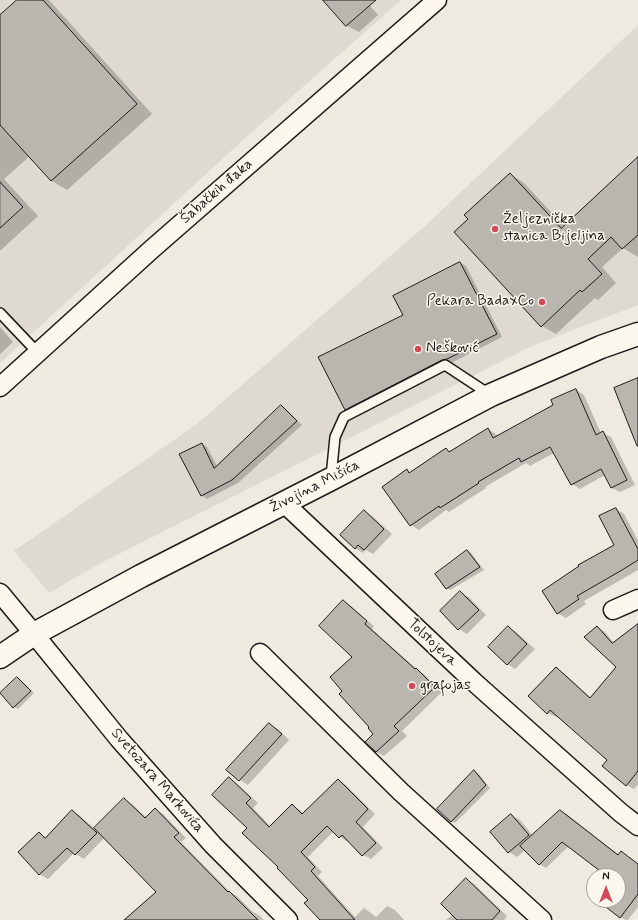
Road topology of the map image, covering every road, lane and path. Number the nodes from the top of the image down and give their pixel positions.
1 (437, 0) edge
2 (0, 313) edge
3 (638, 334) edge
4 (38, 353) junction
5 (0, 387) edge
6 (491, 395) junction
7 (331, 479) junction
8 (284, 503) junction
9 (0, 593) edge
10 (638, 599) edge
11 (613, 610) dead end
12 (34, 634) junction
13 (260, 653) dead end
14 (0, 657) edge
15 (638, 826) edge
16 (288, 920) edge
17 (542, 920) edge

1 - 4 street, Šabačkih đaka
2 - 4 lane
3 - 6 main road, Živojina Mišića
4 - 5 street, Šabačkih đaka
6 - 7 main road, Živojina Mišića
6 - 7 lane
7 - 8 main road, Živojina Mišića
8 - 12 main road, Živojina Mišića
8 - 15 street, Tolstojeva
9 - 12 street, Svetozara Markovića
10 - 11 street
12 - 14 main road, Živojina Mišića
12 - 16 street, Svetozara Markovića
13 - 17 street

